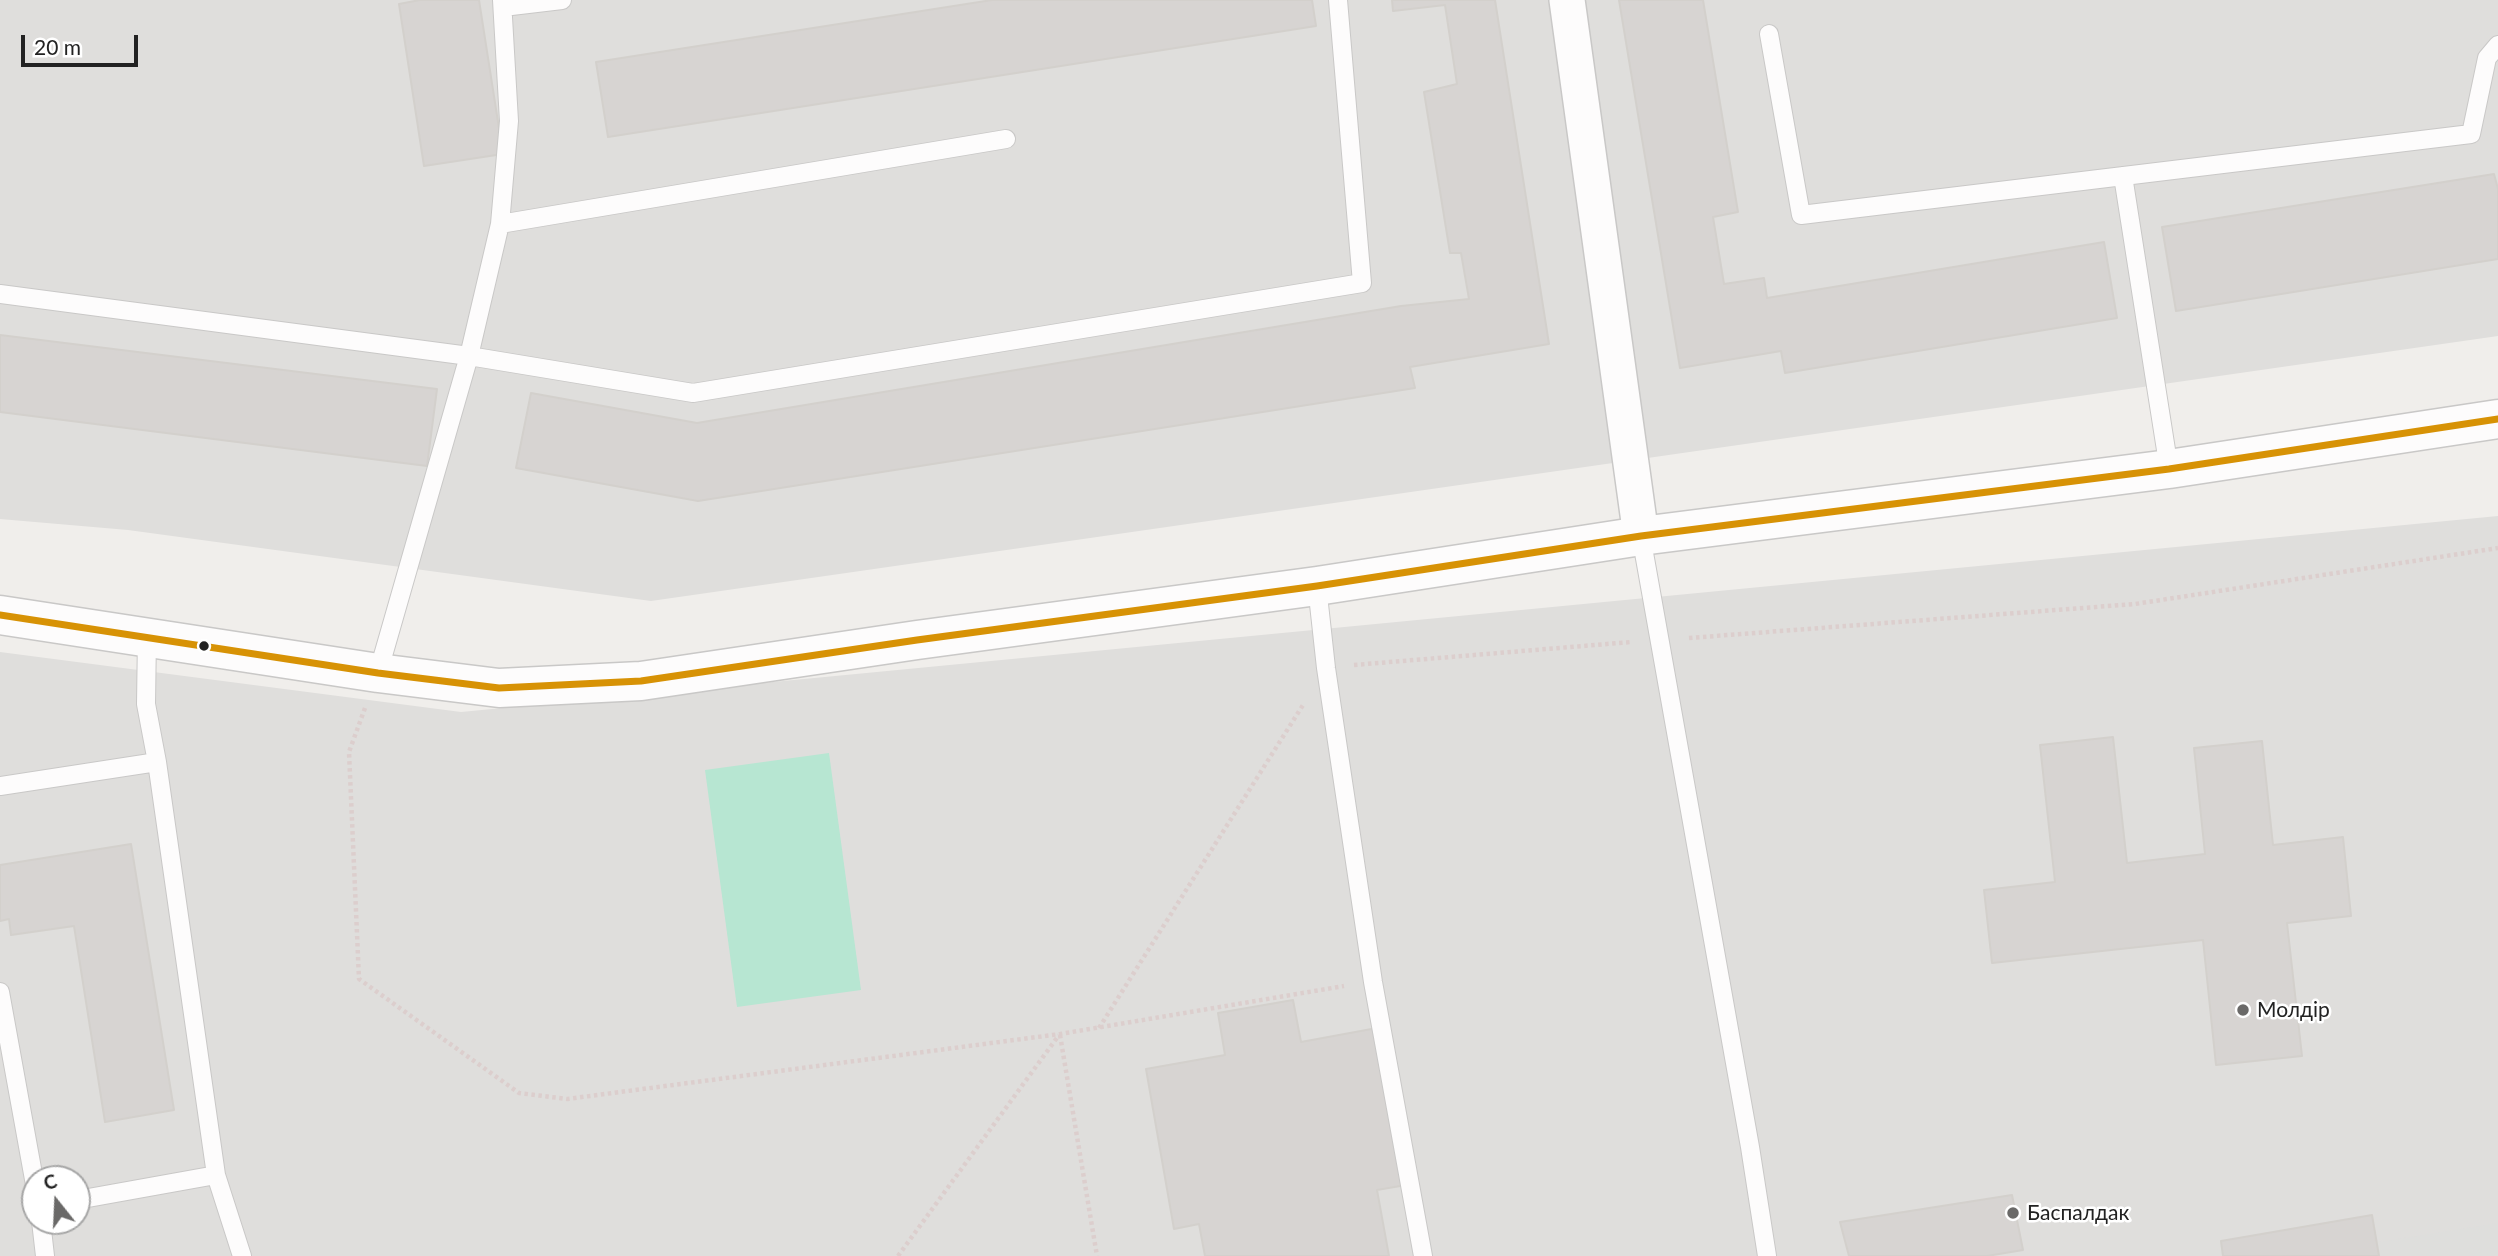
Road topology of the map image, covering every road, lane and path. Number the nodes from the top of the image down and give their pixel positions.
1 (562, 0) edge
2 (1338, 0) edge
3 (1567, 0) edge
4 (503, 4) edge
5 (1769, 34) dead end
6 (2498, 44) edge
7 (1006, 139) dead end
8 (2123, 176) junction
9 (500, 224) junction
10 (0, 294) edge
11 (469, 356) junction
12 (2498, 419) edge
13 (2169, 469) junction
14 (1641, 536) junction
15 (2498, 548) edge
16 (1317, 586) junction
17 (0, 615) edge
18 (147, 636) junction
19 (1660, 640) junction
20 (378, 673) junction
21 (158, 762) junction
22 (0, 786) edge
23 (1373, 982) junction
24 (0, 992) edge
25 (1060, 1034) junction
26 (31, 1165) edge
27 (216, 1175) junction
28 (91, 1197) edge
29 (43, 1235) edge
30 (45, 1256) edge
31 (242, 1256) edge
32 (898, 1256) edge
33 (1097, 1256) edge
34 (1423, 1256) edge
35 (1767, 1256) edge

1 - 4 lane
2 - 11 lane
3 - 14 street
4 - 9 lane
5 - 8 lane
6 - 8 lane
7 - 9 lane
8 - 13 lane
9 - 11 lane
10 - 11 lane
11 - 20 lane
12 - 13 street
13 - 14 street
14 - 16 street
14 - 19 lane
15 - 19 path
16 - 20 street
16 - 23 lane
17 - 18 street
18 - 20 street
18 - 21 lane
19 - 35 lane
20 - 25 path
21 - 22 lane
21 - 27 lane
23 - 25 path
23 - 34 lane
24 - 26 lane
25 - 32 path
25 - 33 path
27 - 28 lane
27 - 31 lane
29 - 30 lane

